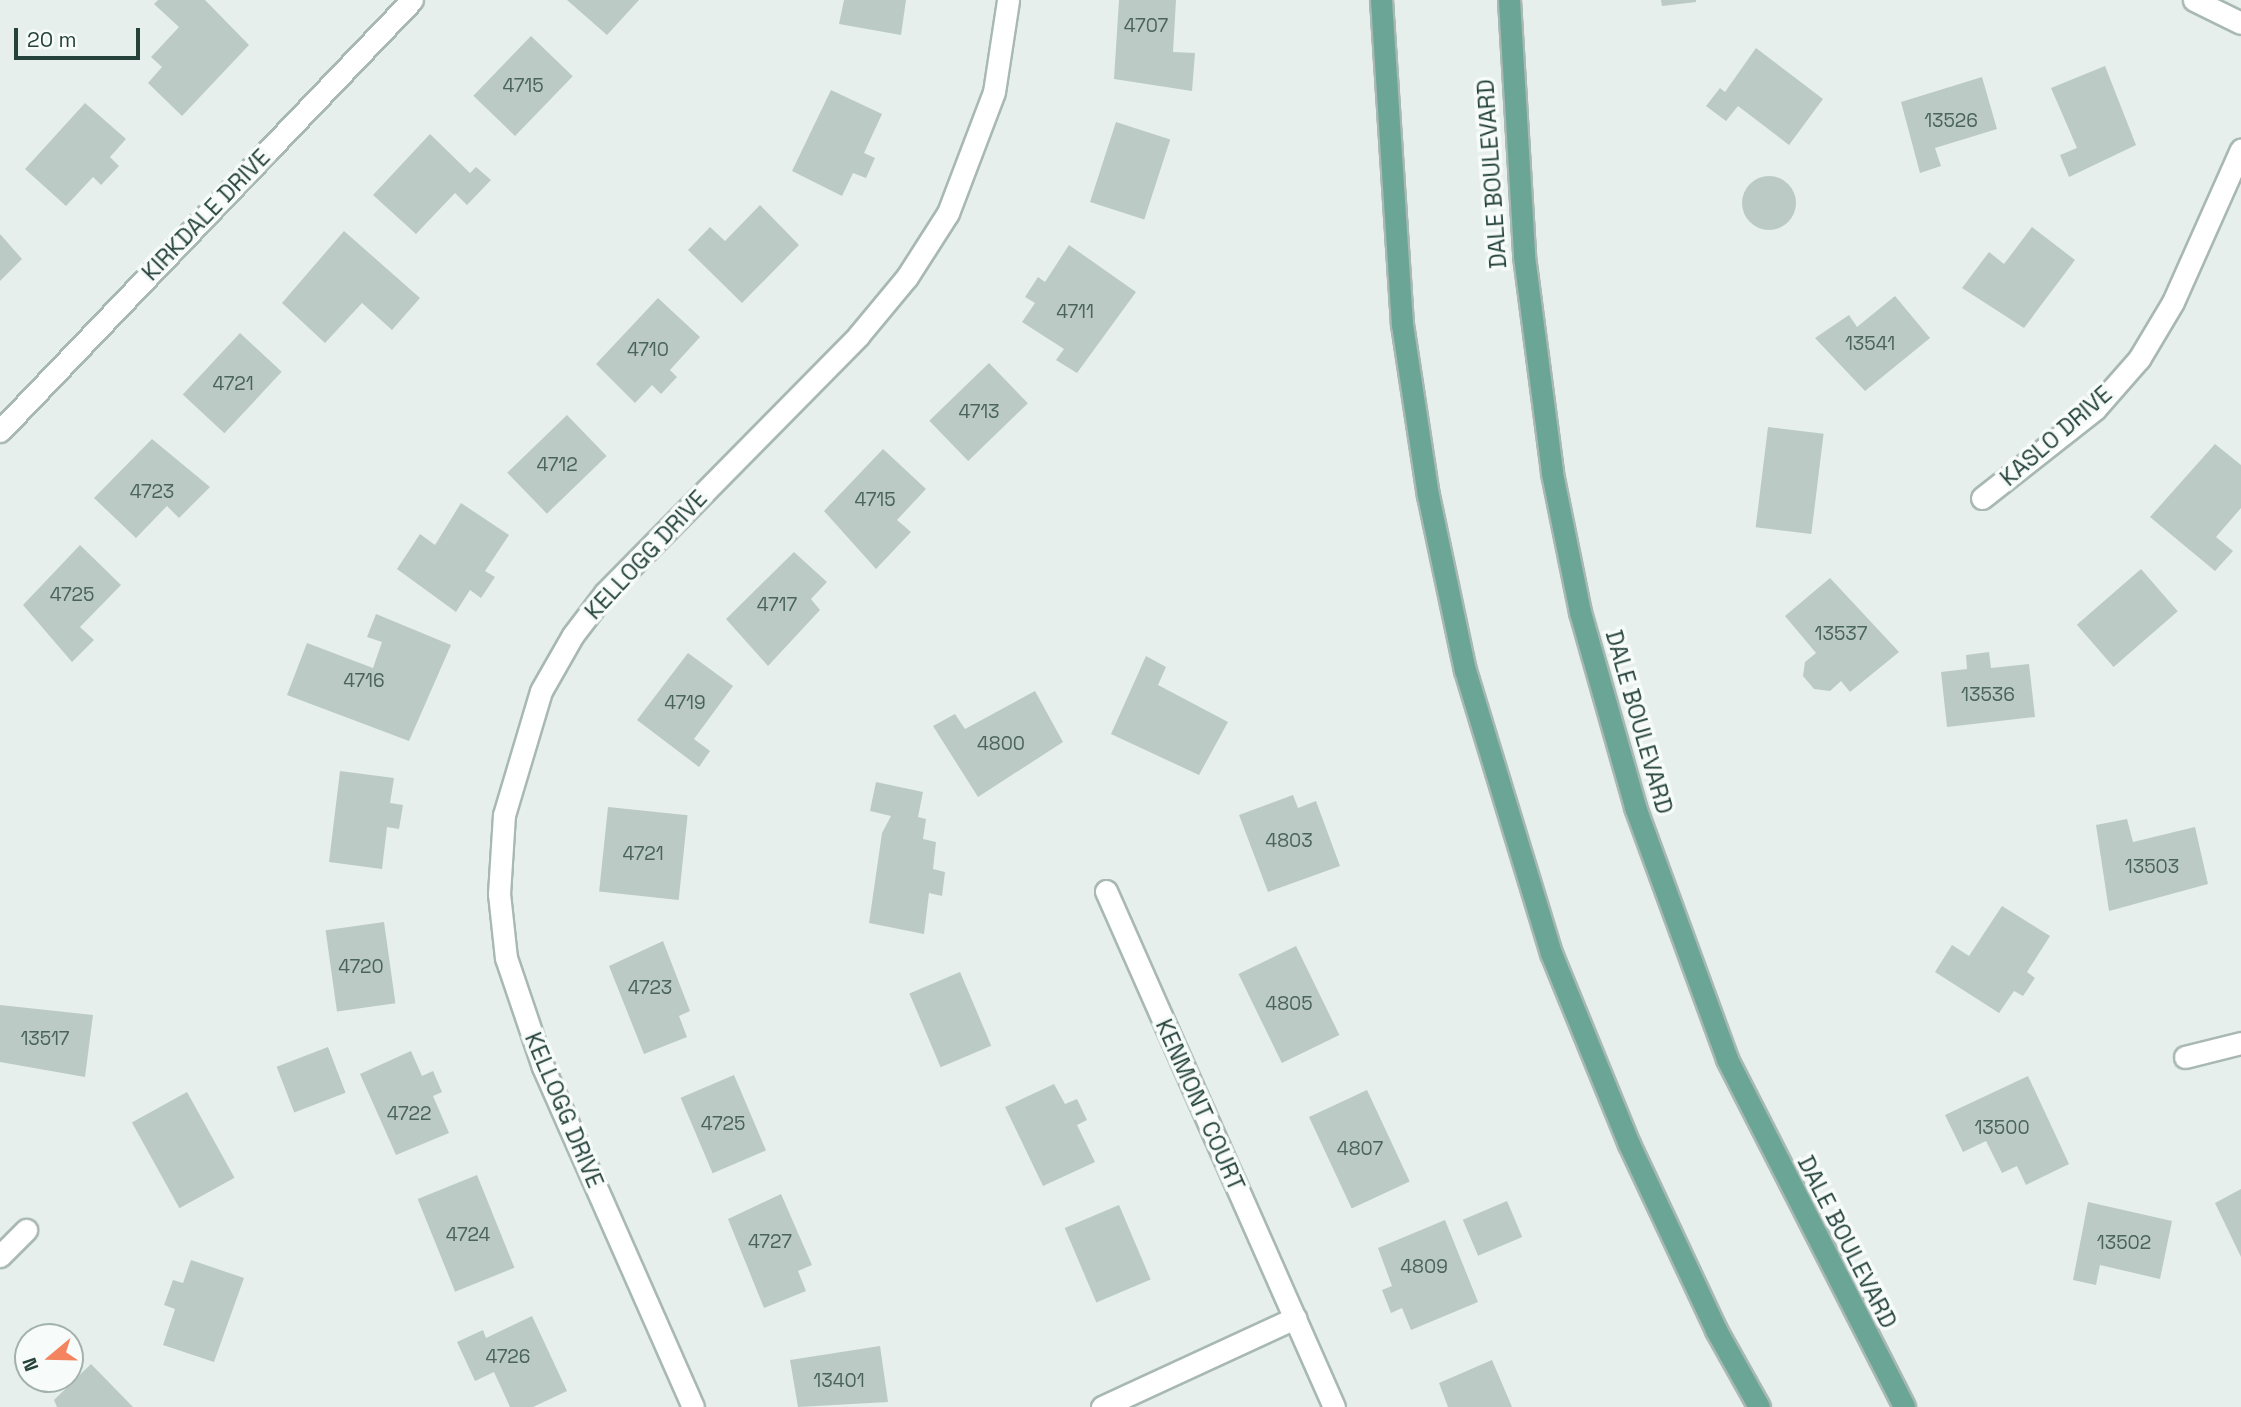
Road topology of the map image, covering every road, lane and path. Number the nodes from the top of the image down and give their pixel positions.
1 (412, 0) edge
2 (1008, 0) edge
3 (1381, 0) edge
4 (1509, 0) edge
5 (2194, 0) edge
6 (2241, 23) edge
7 (2241, 149) edge
8 (0, 431) edge
9 (1982, 498) dead end
10 (1106, 891) dead end
11 (2241, 1043) edge
12 (2185, 1057) dead end
13 (26, 1230) dead end
14 (0, 1256) edge
15 (1294, 1318) junction
16 (693, 1407) edge
17 (1102, 1407) edge
18 (1334, 1407) edge
19 (1759, 1407) edge
20 (1904, 1407) edge

1 - 8 street, KIRKDALE DRIVE
2 - 16 street, KELLOGG DRIVE
3 - 19 main road
4 - 20 main road, DALE BOULEVARD
5 - 6 street
7 - 9 street, KASLO DRIVE
10 - 15 street, KENMONT COURT
11 - 12 street
13 - 14 street
15 - 17 street
15 - 18 street, KENMONT COURT

